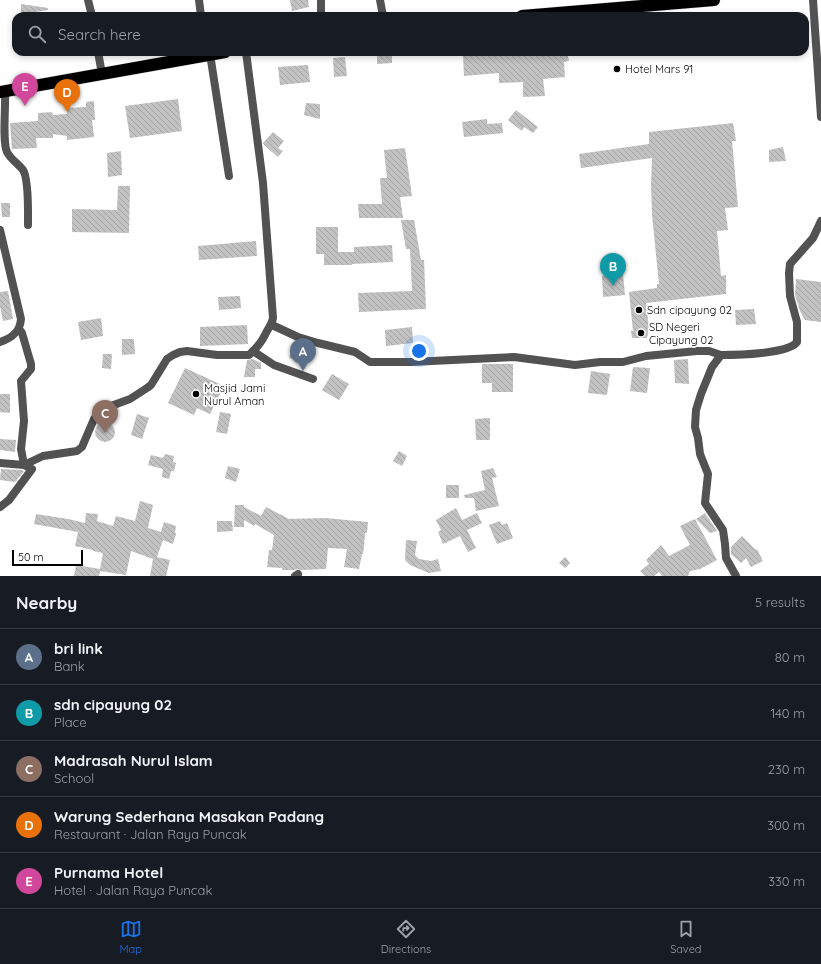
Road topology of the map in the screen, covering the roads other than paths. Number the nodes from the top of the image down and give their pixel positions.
1 (88, 0) edge
2 (198, 0) edge
3 (321, 0) edge
4 (380, 0) edge
5 (714, 0) edge
6 (813, 0) edge
7 (91, 12) edge
8 (200, 12) edge
9 (321, 12) edge
10 (382, 12) edge
11 (570, 12) edge
12 (99, 56) edge
13 (197, 56) edge
14 (208, 56) edge
15 (247, 56) edge
16 (102, 74) junction
17 (3, 92) edge
18 (821, 117) edge
19 (229, 176) dead end
20 (821, 221) edge
21 (28, 225) dead end
22 (0, 230) edge
23 (272, 325) junction
24 (19, 329) junction
25 (0, 342) edge
26 (253, 351) junction
27 (721, 355) junction
28 (313, 379) dead end
29 (0, 463) edge
30 (24, 465) junction
31 (0, 507) edge
32 (736, 576) edge

1 - 7 street
2 - 8 street
3 - 9 street
4 - 10 street
5 - 11 highway
6 - 18 street
12 - 16 street
13 - 16 highway
14 - 19 street
15 - 23 street
16 - 17 highway
17 - 21 street
20 - 27 street
22 - 24 street
23 - 26 street
23 - 27 street
24 - 25 street
24 - 30 street
26 - 28 street
26 - 30 street
27 - 32 street
29 - 30 street
30 - 31 street

